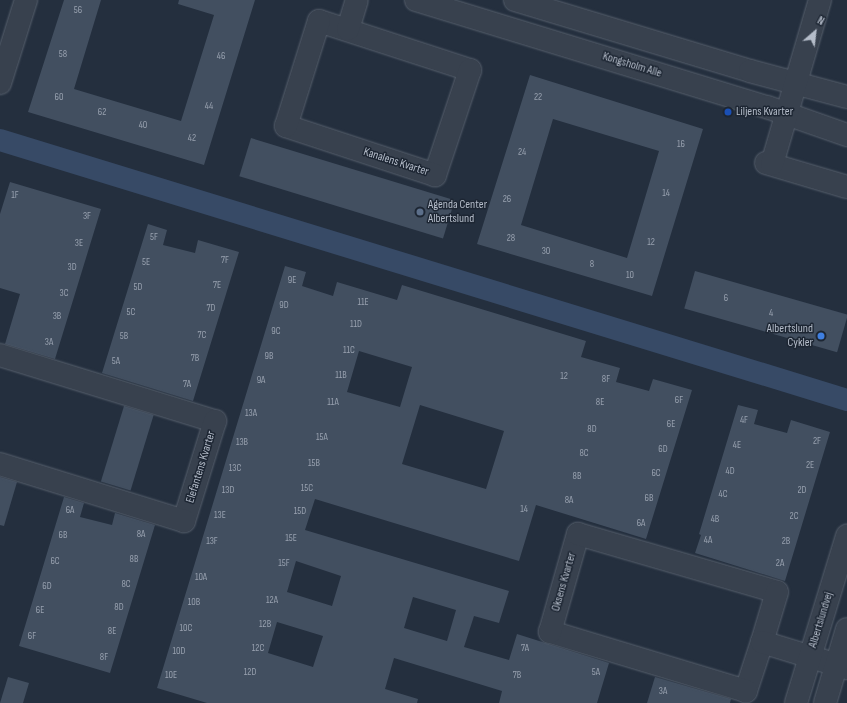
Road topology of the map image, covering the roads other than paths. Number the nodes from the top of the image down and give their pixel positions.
1 (26, 0) edge
2 (357, 0) edge
3 (416, 0) edge
4 (515, 0) edge
5 (820, 0) edge
6 (348, 29) junction
7 (1, 80) edge
8 (796, 83) junction
9 (847, 96) edge
10 (787, 114) junction
11 (847, 135) edge
12 (847, 187) edge
13 (0, 355) edge
14 (0, 464) edge
15 (847, 536) edge
16 (847, 629) edge
17 (762, 642) junction
18 (810, 657) junction
19 (842, 666) edge
20 (796, 703) edge
21 (825, 703) edge

1 - 7 street
2 - 6 street
3 - 10 street, Kongsholm Alle
4 - 8 street
5 - 8 street
6 - 6 street, Kanalens Kvarter
8 - 9 street
8 - 10 street
10 - 11 street, Kongsholm Alle
10 - 12 street
13 - 14 street, Elefantens Kvarter
15 - 18 street, Albertslundvej
16 - 19 street
17 - 17 street, Oksens Kvarter
17 - 18 street
18 - 19 street
18 - 20 street, Albertslundvej
19 - 21 street

